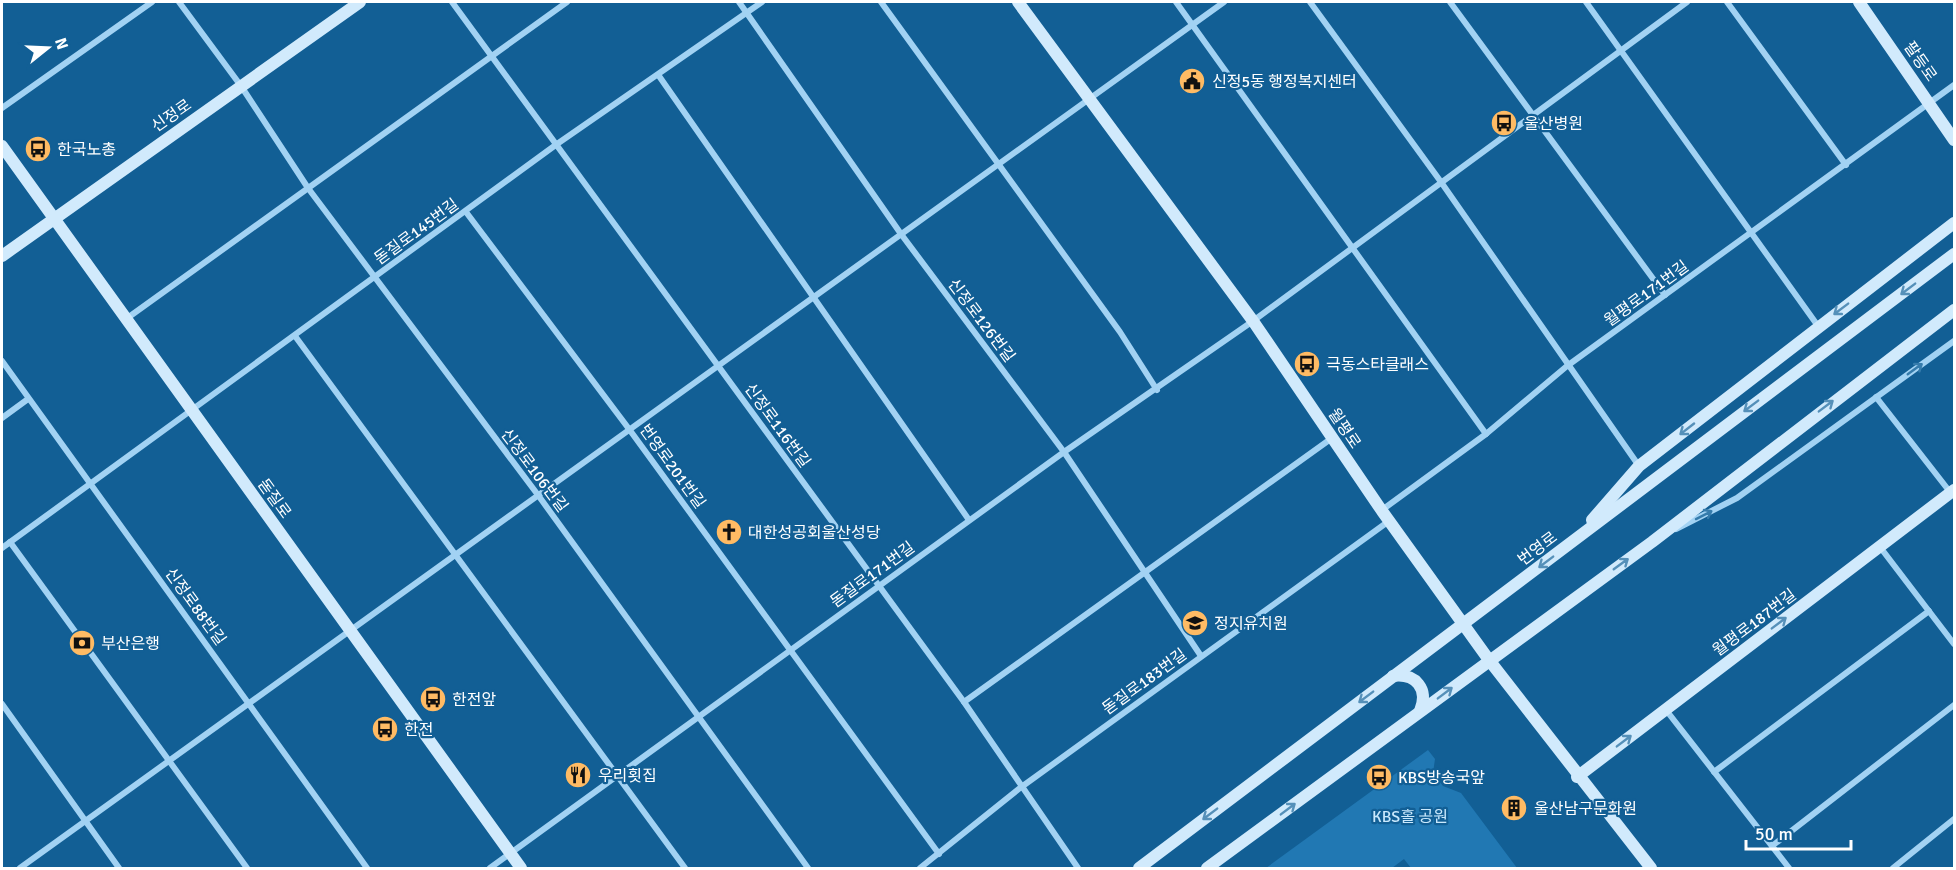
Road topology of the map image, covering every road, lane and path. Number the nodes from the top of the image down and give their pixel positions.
1 (152, 2) edge
2 (179, 2) edge
3 (360, 2) edge
4 (452, 2) edge
5 (567, 2) edge
6 (739, 2) edge
7 (762, 2) edge
8 (881, 2) edge
9 (1018, 2) edge
10 (1176, 2) edge
11 (1224, 2) edge
12 (1310, 2) edge
13 (1450, 2) edge
14 (1586, 2) edge
15 (1687, 2) edge
16 (1727, 2) edge
17 (1859, 2) edge
18 (748, 12) junction
19 (1192, 24) junction
20 (1621, 50) junction
21 (492, 55) junction
22 (659, 76) junction
23 (1954, 85) edge
24 (241, 86) junction
25 (1090, 99) junction
26 (1930, 103) junction
27 (2, 108) edge
28 (1533, 115) junction
29 (1954, 140) edge
30 (557, 144) junction
31 (2, 146) edge
32 (998, 164) junction
33 (1846, 165) junction
34 (1441, 183) junction
35 (308, 188) junction
36 (466, 212) junction
37 (54, 219) junction
38 (1954, 223) edge
39 (901, 234) junction
40 (1752, 234) junction
41 (1354, 247) junction
42 (1954, 254) edge
43 (2, 256) edge
44 (375, 278) junction
45 (1665, 295) junction
46 (813, 297) junction
47 (1954, 309) edge
48 (126, 319) junction
49 (1253, 321) junction
50 (1818, 326) junction
51 (295, 336) junction
52 (1954, 341) edge
53 (2, 361) edge
54 (718, 366) junction
55 (1567, 366) junction
56 (1157, 390) junction
57 (1876, 397) junction
58 (28, 399) junction
59 (192, 411) junction
60 (2, 418) edge
61 (629, 429) junction
62 (1486, 434) junction
63 (1332, 438) junction
64 (1064, 452) junction
65 (1639, 466) junction
66 (91, 484) junction
67 (1953, 494) edge
68 (538, 495) junction
69 (1385, 516) junction
70 (969, 520) junction
71 (1574, 540) junction
72 (10, 542) junction
73 (1652, 542) junction
74 (1880, 547) junction
75 (2, 548) edge
76 (456, 554) junction
77 (1142, 573) junction
78 (879, 586) junction
79 (1929, 611) junction
80 (1463, 624) junction
81 (349, 630) junction
82 (1954, 644) edge
83 (790, 651) junction
84 (1201, 656) junction
85 (1489, 660) junction
86 (1393, 676) junction
87 (964, 702) junction
88 (249, 703) junction
89 (2, 705) edge
90 (1954, 705) edge
91 (1666, 710) junction
92 (1420, 711) junction
93 (698, 717) junction
94 (169, 761) junction
95 (1714, 772) junction
96 (616, 777) junction
97 (1577, 777) junction
98 (1020, 788) junction
99 (1954, 819) edge
100 (85, 821) junction
101 (1772, 846) junction
102 (510, 854) junction
103 (939, 854) junction
104 (20, 868) edge
105 (119, 868) edge
106 (248, 868) edge
107 (367, 868) edge
108 (490, 868) edge
109 (521, 868) edge
110 (685, 868) edge
111 (808, 868) edge
112 (920, 868) edge
113 (1078, 868) edge
114 (1139, 868) edge
115 (1207, 868) edge
116 (1651, 868) edge
117 (1789, 868) edge
118 (1893, 868) edge

1 - 27 street
2 - 24 street, 신정로106번길
3 - 24 main road, 신정로
4 - 21 street, 신정로116번길
5 - 21 street
6 - 18 street, 신정로126번길
7 - 18 street, 돋질로145번길
8 - 32 street
9 - 25 main road, 월평로
10 - 19 street
11 - 19 street
12 - 34 street
13 - 28 street
14 - 20 street
15 - 20 street, 돋질로171번길
16 - 33 street
17 - 26 main road, 팔등로
18 - 22 street, 돋질로145번길
18 - 39 street, 신정로126번길
19 - 25 street
19 - 41 street
20 - 28 street, 돋질로171번길
20 - 40 street
21 - 30 street, 신정로116번길
21 - 35 street
22 - 30 street, 돋질로145번길
22 - 46 street
23 - 26 street, 월평로171번길
24 - 35 street, 신정로106번길
24 - 37 main road, 신정로
25 - 32 street
25 - 49 main road, 월평로
26 - 29 main road, 팔등로
26 - 33 street, 월평로171번길
28 - 34 street, 돋질로171번길
28 - 45 street
30 - 36 street, 돋질로145번길
30 - 54 street, 신정로116번길
31 - 37 main road, 돋질로
32 - 39 street
32 - 56 street
33 - 40 street, 월평로171번길
34 - 41 street, 돋질로171번길
34 - 55 street
35 - 44 street, 신정로106번길
35 - 48 street
36 - 44 street, 돋질로145번길
36 - 61 street, 번영로201번길
37 - 43 main road, 신정로
37 - 48 main road, 돋질로
38 -> 50 main road
39 - 46 street
39 - 64 street, 신정로126번길
40 - 45 street, 월평로171번길
40 - 50 street
41 - 49 street, 돋질로171번길
41 - 62 street
42 -> 71 main road, 번영로
44 - 51 street, 돋질로145번길
44 - 68 street, 신정로106번길
45 - 55 street, 월평로171번길
46 - 54 street
46 - 70 street
73 -> 47 main road
48 - 59 main road, 돋질로
49 - 56 street, 돋질로171번길
49 - 63 main road, 월평로
50 -> 65 main road
51 - 59 street, 돋질로145번길
51 - 76 street
57 -> 52 street
53 - 58 street, 신정로88번길
54 - 61 street
54 - 78 street, 신정로116번길
55 - 62 street, 월평로171번길
55 - 65 street
56 - 64 street, 돋질로171번길
57 - 67 street
73 -> 57 street
58 - 60 street
58 - 66 street, 신정로88번길
59 - 66 street, 돋질로145번길
59 - 81 main road, 돋질로
61 - 68 street
61 - 83 street, 번영로201번길
62 - 69 street, 월평로171번길
63 - 69 main road, 월평로
63 - 77 street
64 - 70 street, 돋질로171번길
64 - 77 street, 신정로126번길
65 - 71 main road
66 - 72 street, 돋질로145번길
66 - 88 street, 신정로88번길
67 - 74 main road, 월평로187번길
68 - 76 street
68 - 93 street, 신정로106번길
69 - 80 main road, 월평로
69 - 84 street, 돋질로183번길
70 - 78 street, 돋질로171번길
71 -> 80 main road, 번영로
72 - 75 street, 돋질로145번길
72 - 94 street
85 -> 73 main road
74 - 79 street
91 -> 74 main road, 월평로187번길
76 - 81 street
76 - 96 street
77 - 84 street, 신정로126번길
77 - 87 street
78 - 83 street, 돋질로171번길
78 - 87 street, 신정로116번길
79 - 82 street
79 - 95 street
80 - 85 main road, 월평로
80 - 86 main road, 번영로
81 - 88 street
81 - 102 main road, 돋질로
83 - 93 street, 돋질로171번길
83 - 103 street, 번영로201번길
84 - 98 street, 돋질로183번길
92 -> 85 main road
85 - 97 main road, 월평로
86 - 92 main road
86 -> 114 main road, 번영로
87 - 98 street, 신정로116번길
88 - 94 street
88 - 107 street, 신정로88번길
89 - 100 street
90 - 101 street
91 - 95 street
97 -> 91 main road, 월평로187번길
115 -> 92 main road
93 - 96 street, 돋질로171번길
93 - 111 street, 신정로106번길
94 - 100 street
94 - 106 street
95 - 101 street
96 - 102 street, 돋질로171번길
96 - 110 street
97 - 116 main road, 월평로
98 - 103 street, 돋질로183번길
98 - 113 street, 신정로116번길
99 - 118 street
100 - 104 street
100 - 105 street
101 - 117 street
102 - 108 street, 돋질로171번길
102 - 109 main road, 돋질로
103 - 112 street, 돋질로183번길

